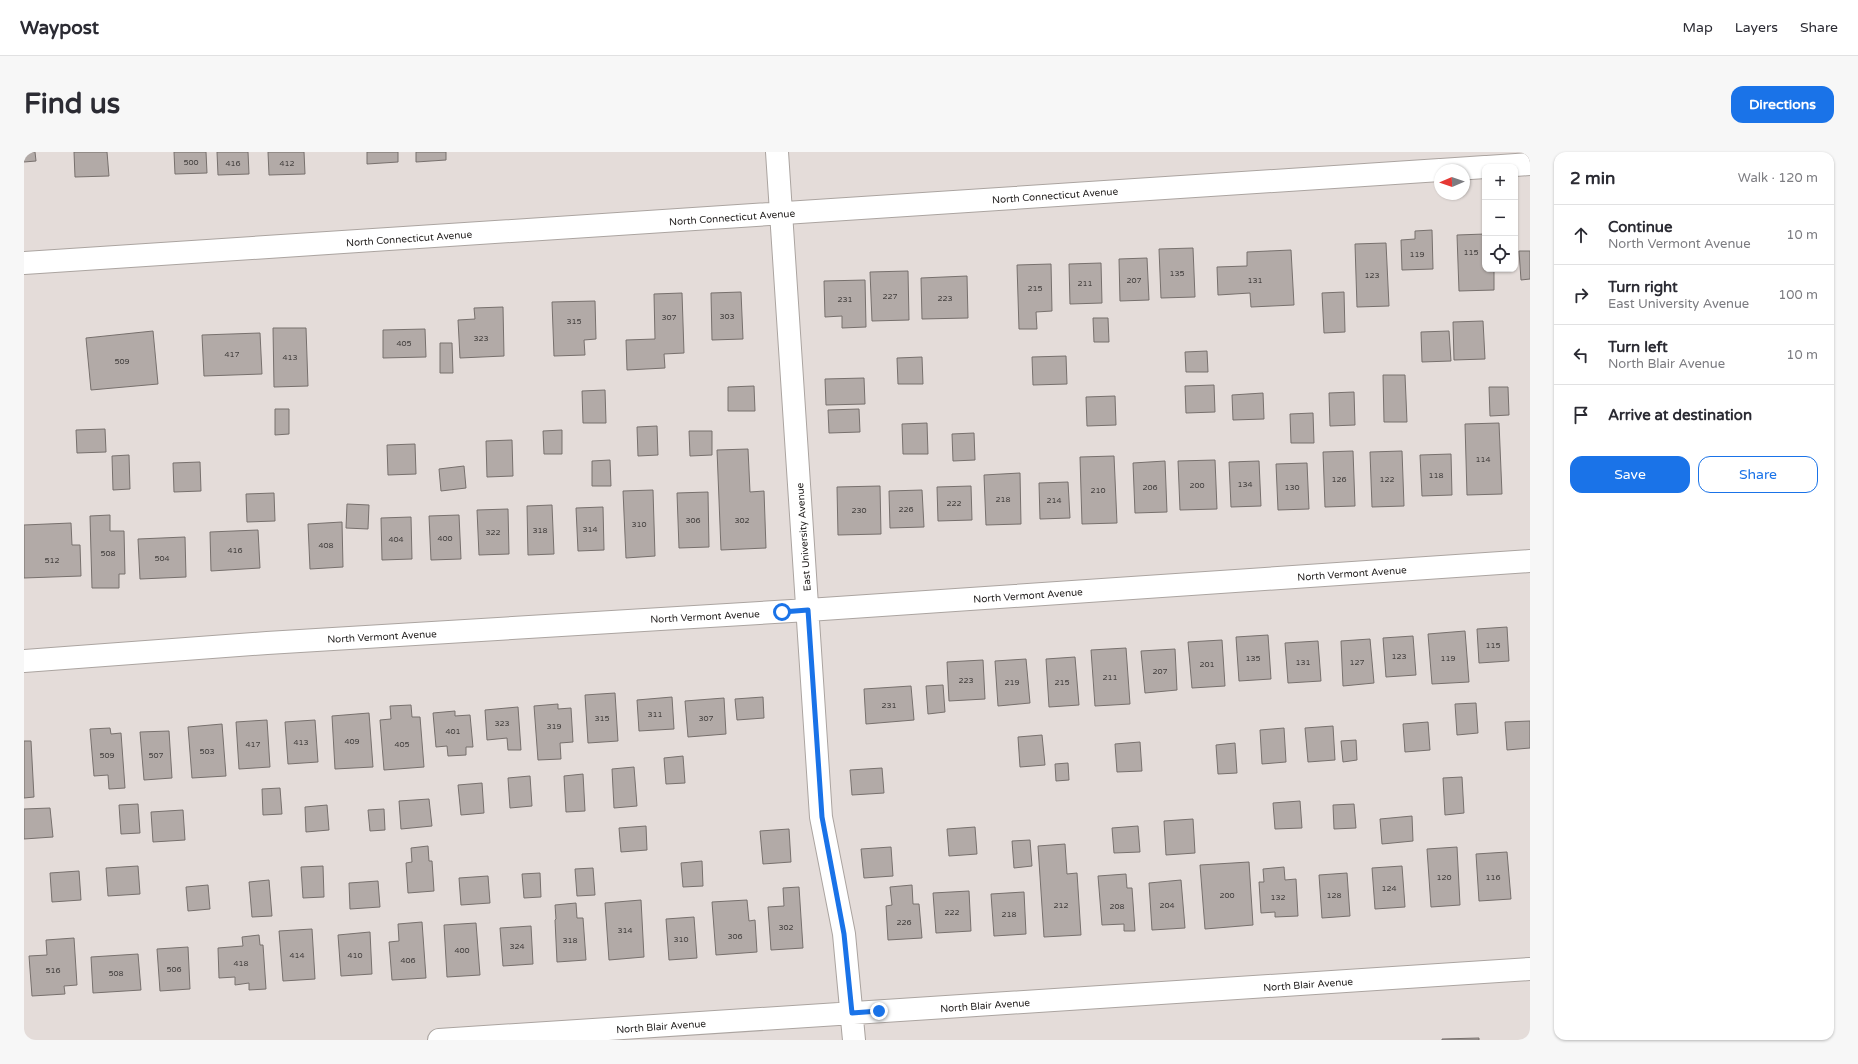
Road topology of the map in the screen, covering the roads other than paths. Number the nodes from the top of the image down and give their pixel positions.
1 (776, 152) edge
2 (1530, 164) edge
3 (1518, 165) edge
4 (1482, 167) edge
5 (1470, 168) edge
6 (1434, 170) edge
7 (781, 213) junction
8 (24, 263) edge
9 (1530, 561) edge
10 (808, 610) junction
11 (24, 661) edge
12 (1530, 969) edge
13 (852, 1013) junction
14 (439, 1040) edge
15 (854, 1040) edge

1 - 7 street, East University Avenue
2 - 3 street, North Connecticut Avenue
4 - 5 street, North Connecticut Avenue
6 - 7 street, North Connecticut Avenue
7 - 8 street, North Connecticut Avenue
7 - 10 street, East University Avenue
9 - 10 street, North Vermont Avenue
10 - 11 street, North Vermont Avenue
10 - 13 street, East University Avenue
12 - 13 street, North Blair Avenue
13 - 14 street, North Blair Avenue
13 - 15 street, East University Avenue

